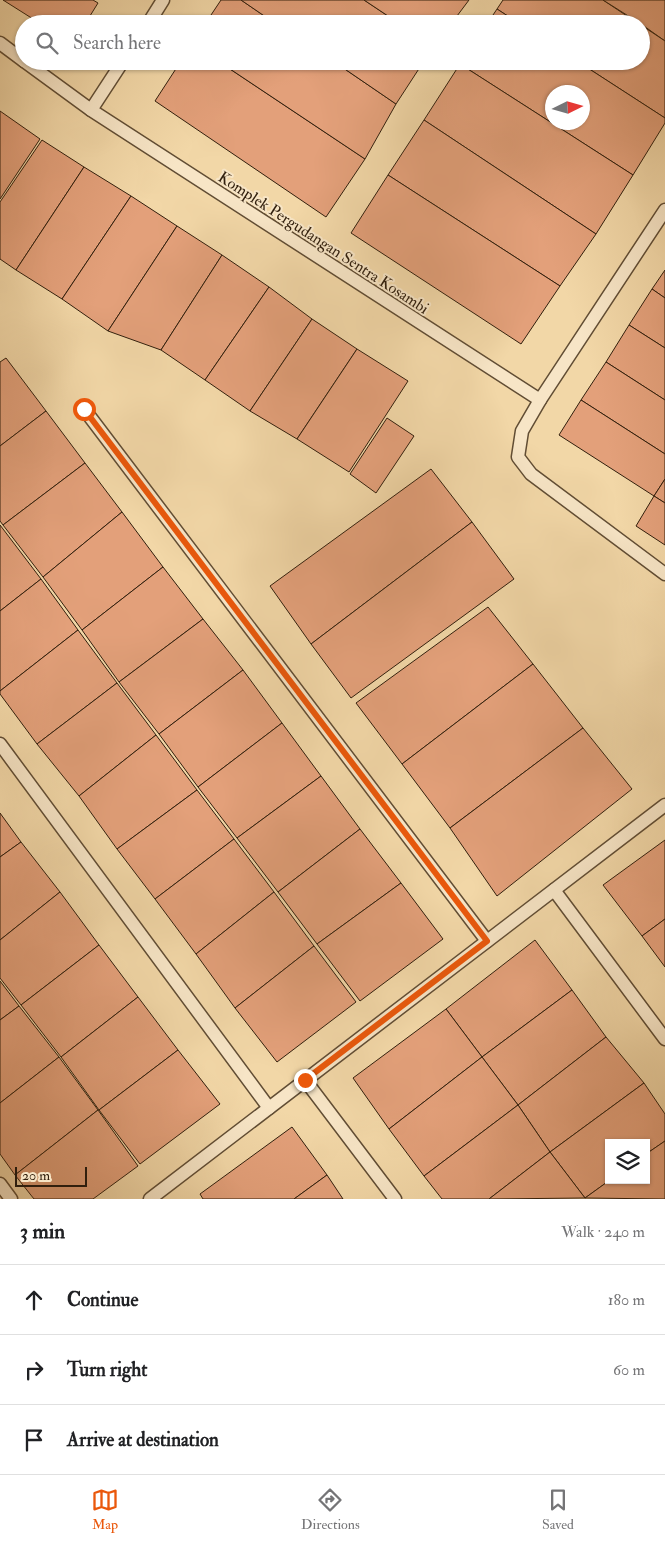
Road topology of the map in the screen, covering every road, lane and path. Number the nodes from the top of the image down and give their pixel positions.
1 (164, 0) edge
2 (154, 15) edge
3 (0, 43) edge
4 (15, 54) edge
5 (36, 70) edge
6 (117, 70) edge
7 (91, 110) junction
8 (665, 210) edge
9 (540, 400) junction
10 (84, 409) dead end
11 (665, 574) edge
12 (0, 744) edge
13 (665, 805) edge
14 (554, 890) junction
15 (487, 941) junction
16 (665, 1039) edge
17 (305, 1080) junction
18 (269, 1108) junction
19 (0, 1184) edge
20 (11, 1199) edge
21 (150, 1199) edge
22 (395, 1199) edge

1 - 2 lane
3 - 4 lane, Komplek Pergudangan Sentra Kosambi
5 - 7 lane, Komplek Pergudangan Sentra Kosambi
6 - 7 lane
7 - 9 lane, Komplek Pergudangan Sentra Kosambi
8 - 9 lane
9 - 11 lane
10 - 15 lane
12 - 18 lane
13 - 14 lane
14 - 15 lane
14 - 16 lane
15 - 17 lane
17 - 18 lane
17 - 22 lane
18 - 21 lane
19 - 20 lane

